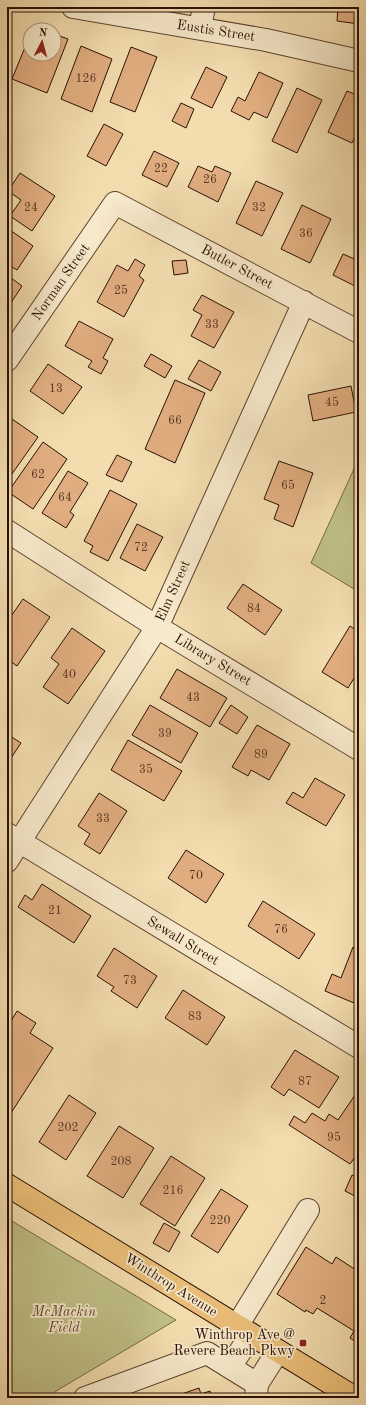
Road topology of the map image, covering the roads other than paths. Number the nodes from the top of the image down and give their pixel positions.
1 (73, 7) edge
2 (204, 7) edge
3 (200, 28) junction
4 (359, 61) edge
5 (115, 203) joint
6 (304, 302) junction
7 (359, 332) edge
8 (7, 360) edge
9 (7, 531) edge
10 (157, 627) junction
11 (359, 749) edge
12 (13, 838) edge
13 (7, 861) edge
14 (359, 1047) edge
15 (7, 1185) edge
16 (308, 1210) dead end
17 (244, 1330) junction
18 (278, 1351) junction
19 (230, 1367) junction
20 (257, 1391) edge
21 (348, 1396) edge
22 (85, 1398) edge

1 - 3 street, Eustis Street
2 - 3 street
3 - 4 street, Eustis Street
5 - 6 street, Butler Street
5 - 8 street, Norman Street
6 - 7 street, Butler Street
6 - 10 street, Elm Street
9 - 10 street, Library Street
10 - 11 street, Library Street
10 - 12 street, Elm Street
12 - 13 street, Elm Street
12 - 14 street, Sewall Street
15 - 17 main road, Winthrop Avenue
16 - 17 street
17 - 18 main road, Winthrop Avenue
17 - 19 street
18 - 20 street
18 - 21 main road, Winthrop Avenue
19 - 20 street
19 - 22 street

